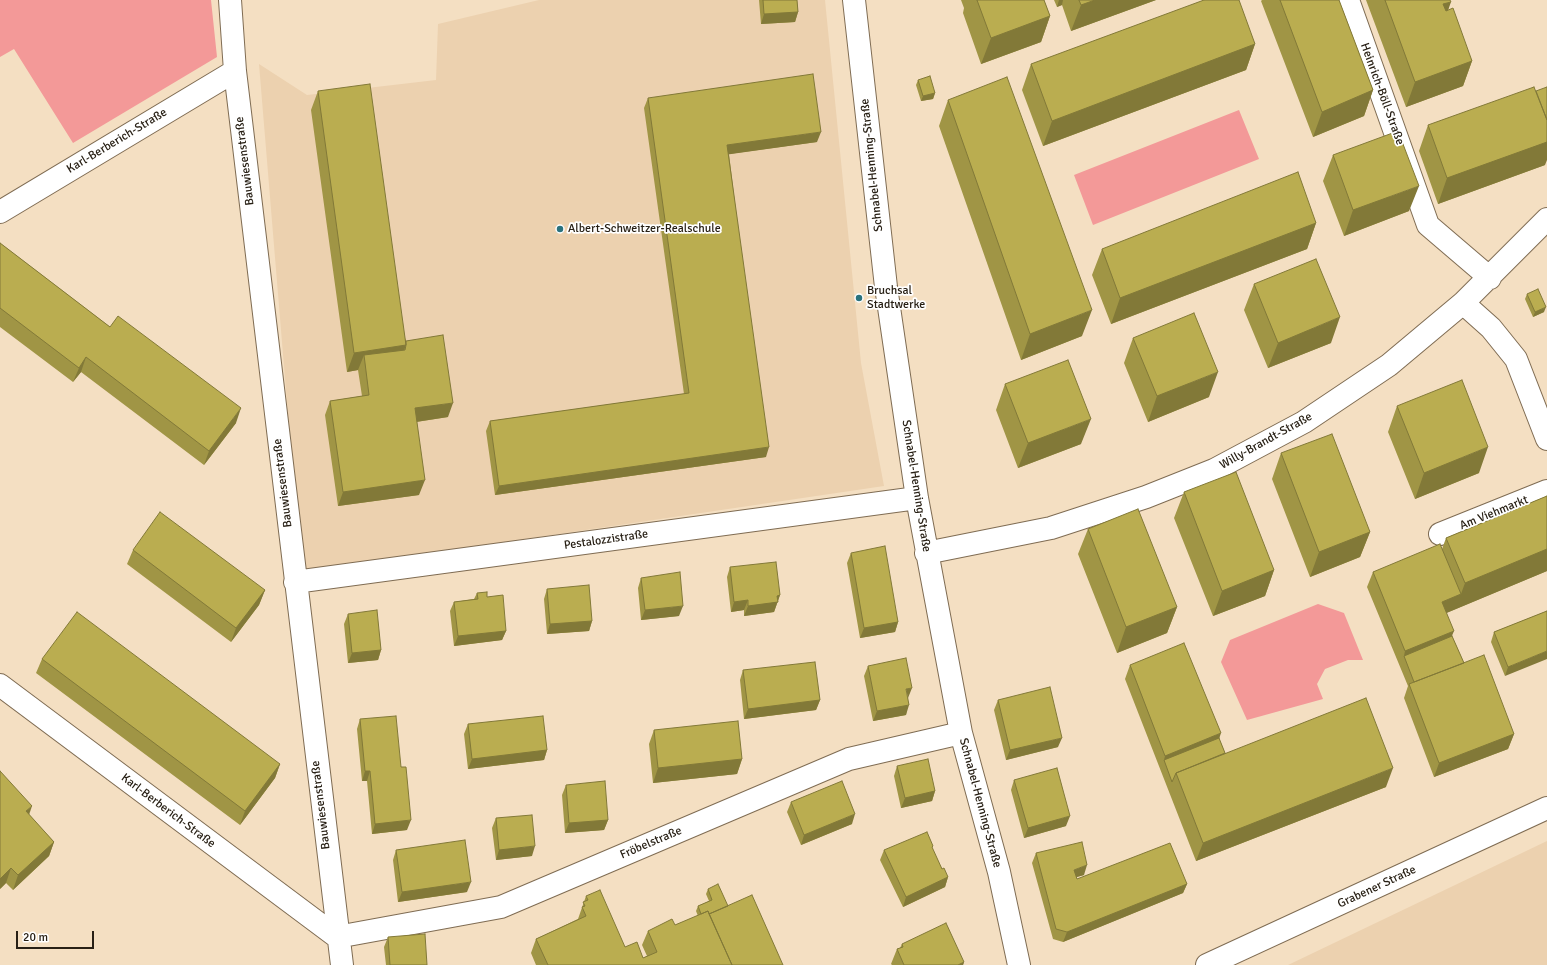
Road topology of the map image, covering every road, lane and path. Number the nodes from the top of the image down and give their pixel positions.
1 (230, 0) edge
2 (854, 0) edge
3 (1348, 0) edge
4 (235, 71) junction
5 (0, 212) edge
6 (1547, 219) edge
7 (1490, 278) junction
8 (1463, 303) junction
9 (1547, 439) edge
10 (1547, 491) edge
11 (917, 498) junction
12 (1440, 534) dead end
13 (926, 553) junction
14 (295, 582) junction
15 (0, 685) edge
16 (961, 733) junction
17 (1547, 808) edge
18 (337, 937) junction
19 (342, 965) edge
20 (1019, 965) edge
21 (1207, 965) edge

1 - 4 street, Bauwiesenstraße
2 - 11 street, Schnabel-Henning-Straße
3 - 7 street, Heinrich-Böll-Straße
4 - 5 street, Karl-Berberich-Straße
4 - 14 street, Bauwiesenstraße
6 - 7 street, Willy-Brandt-Straße
7 - 8 street, Willy-Brandt-Straße
8 - 9 street
8 - 13 street, Willy-Brandt-Straße
10 - 12 street, Am Viehmarkt
11 - 13 street, Schnabel-Henning-Straße
11 - 14 street, Pestalozzistraße
13 - 16 street, Schnabel-Henning-Straße
14 - 18 street, Bauwiesenstraße
15 - 18 street, Karl-Berberich-Straße
16 - 18 street, Fröbelstraße
16 - 20 street, Schnabel-Henning-Straße
17 - 21 street, Grabener Straße
18 - 19 street, Bauwiesenstraße

